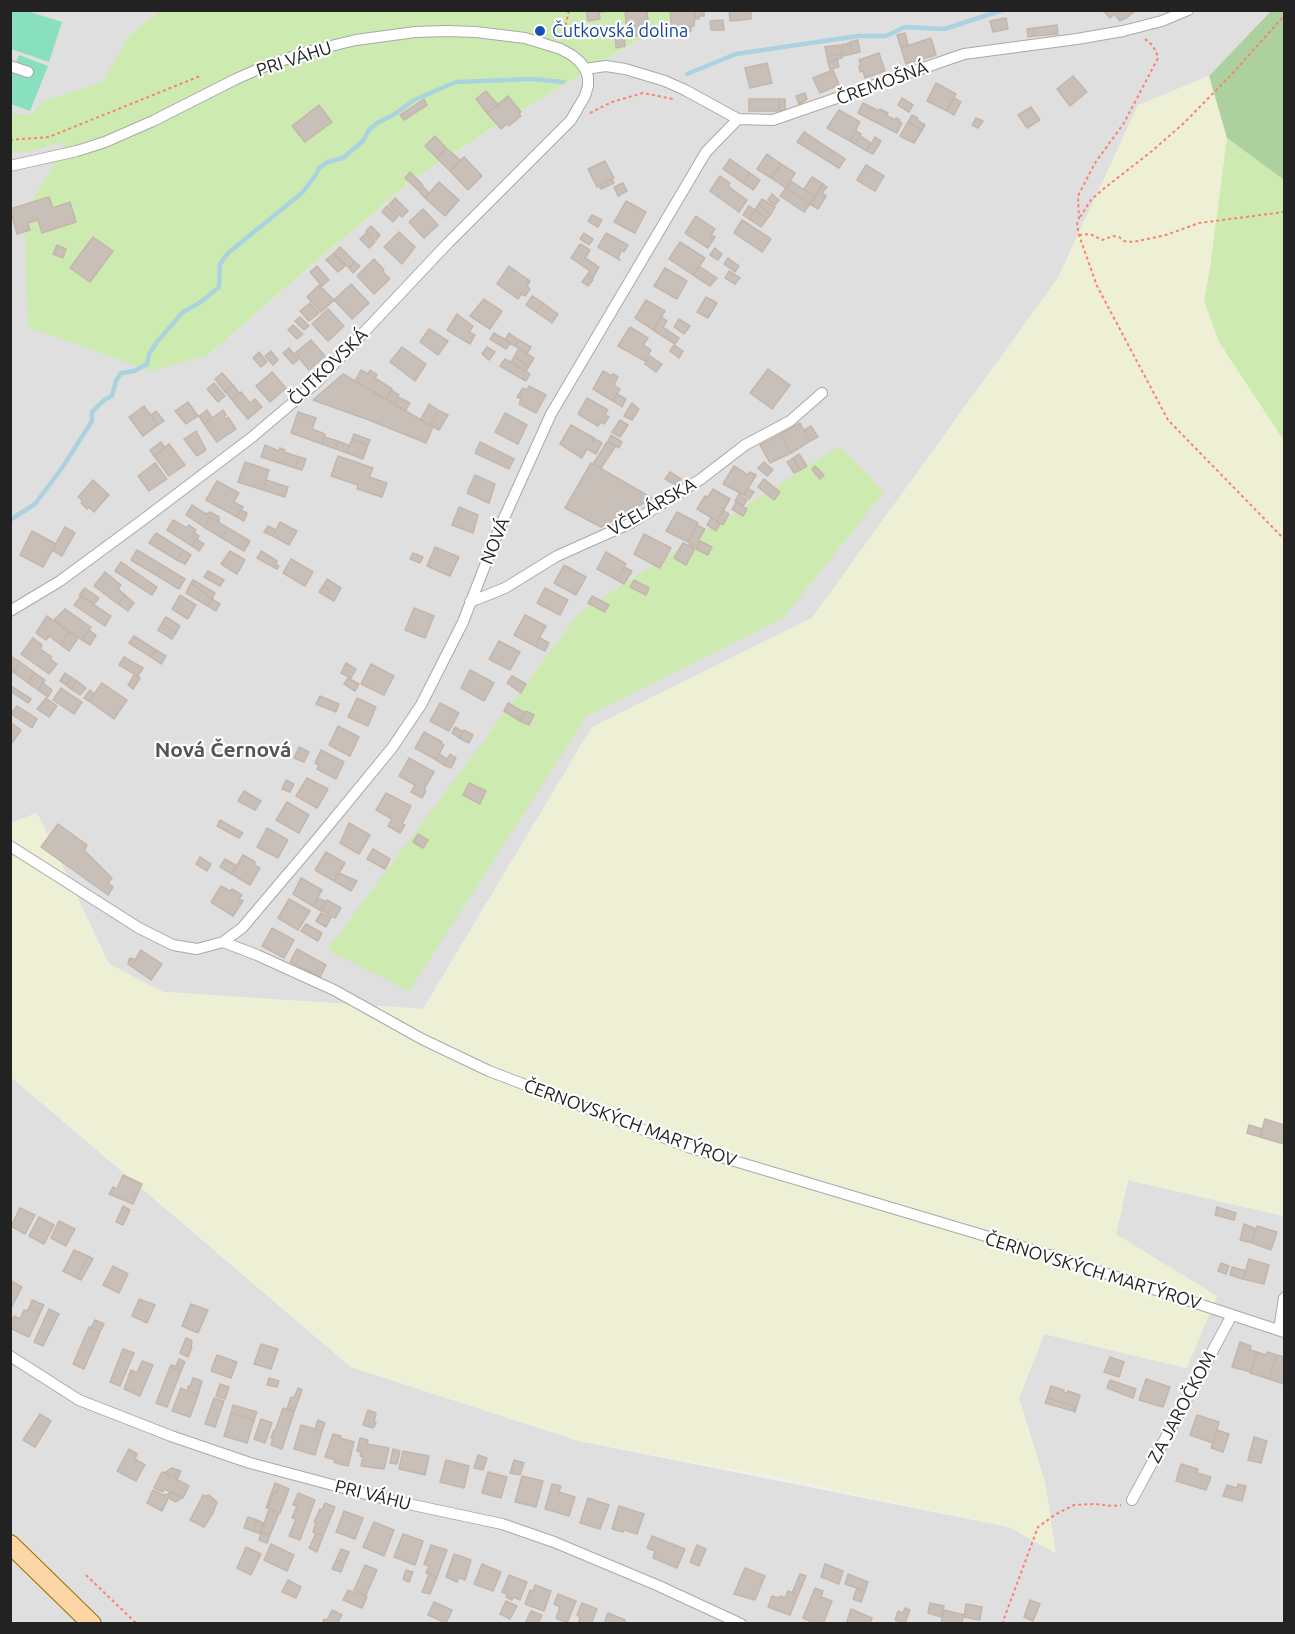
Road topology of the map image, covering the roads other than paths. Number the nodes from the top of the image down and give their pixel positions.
1 (1188, 10) edge
2 (10, 66) edge
3 (585, 69) junction
4 (28, 72) dead end
5 (738, 119) junction
6 (10, 166) edge
7 (822, 393) dead end
8 (470, 602) junction
9 (10, 611) edge
10 (10, 846) edge
11 (223, 942) junction
12 (1284, 1299) edge
13 (1232, 1315) junction
14 (1282, 1331) edge
15 (10, 1356) edge
16 (1132, 1500) road end
17 (10, 1544) edge
18 (92, 1623) edge
19 (741, 1623) edge

1 - 5 street, ČREMOŠNÁ
2 - 4 street
3 - 5 street, ČREMOŠNÁ
3 - 6 street, PRI VÁHU
3 - 9 street, ČUTKOVSKÁ
5 - 8 street, NOVÁ
7 - 8 street, VČELÁRSKA
8 - 11 street, NOVÁ
10 - 11 street
11 - 13 street, ČERNOVSKÝCH MARTÝROV
12 - 14 street
13 - 14 street, ČERNOVSKÝCH MARTÝROV
13 - 16 street, ZA JAROČKOM
15 - 19 street, PRI VÁHU
17 - 18 main road

